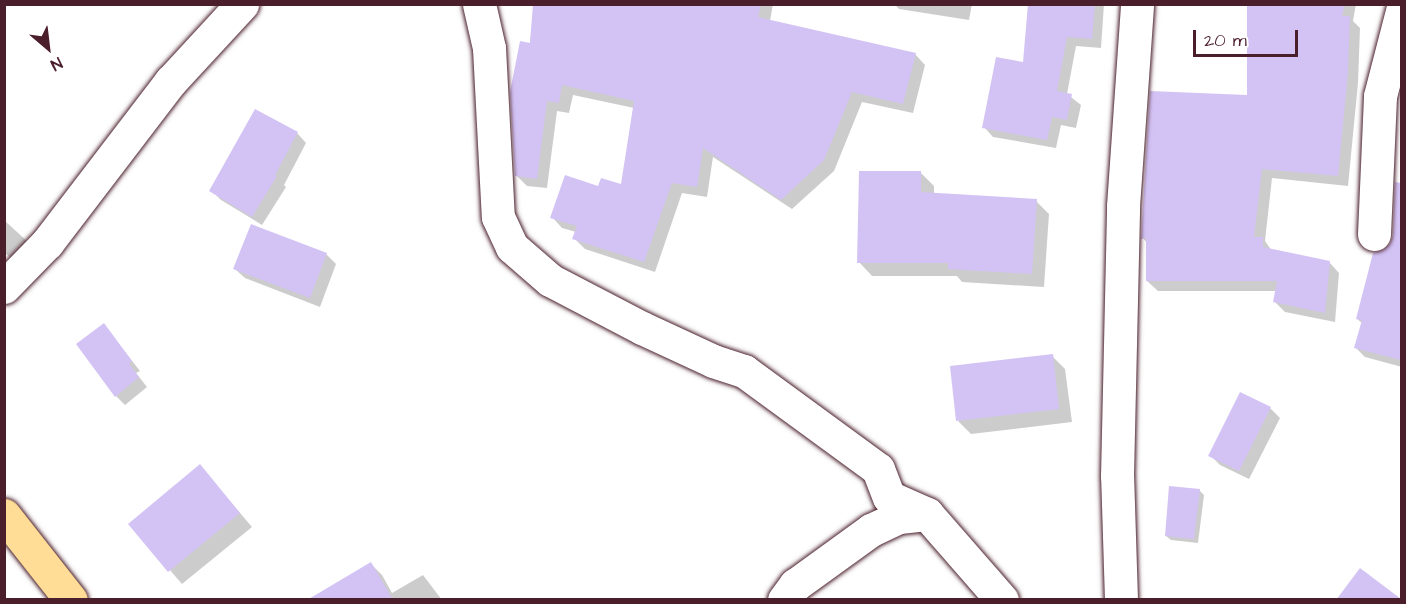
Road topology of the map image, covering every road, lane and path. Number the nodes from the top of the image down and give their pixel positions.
1 (242, 4) edge
2 (479, 4) edge
3 (1137, 4) edge
4 (1401, 11) edge
5 (1374, 234) dead end
6 (4, 287) edge
7 (927, 514) junction
8 (4, 515) edge
9 (71, 600) edge
10 (784, 600) edge
11 (1002, 600) edge
12 (1121, 600) edge

1 - 6 street
2 - 7 street
3 - 12 street
4 - 5 street
7 - 10 street
7 - 11 street
8 - 9 main road

